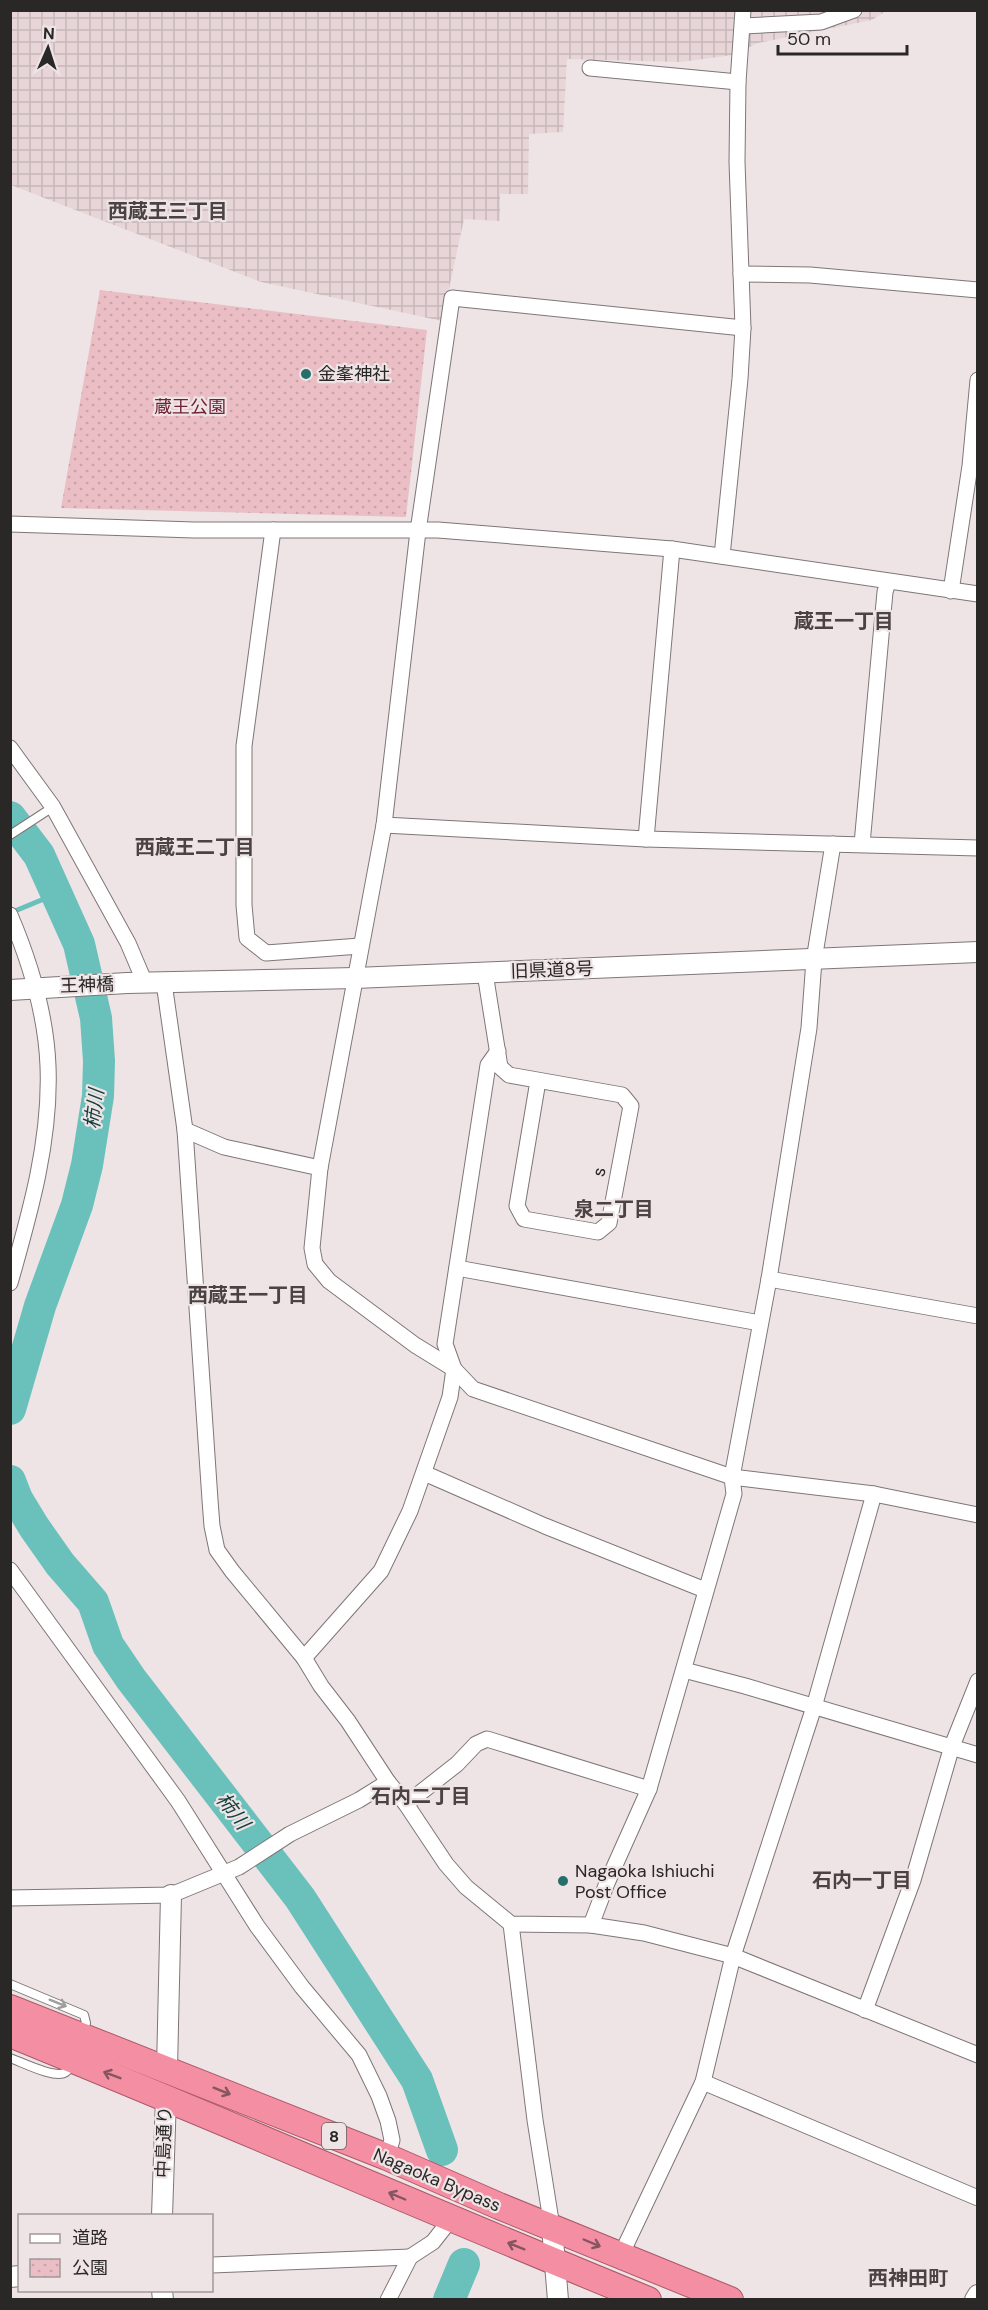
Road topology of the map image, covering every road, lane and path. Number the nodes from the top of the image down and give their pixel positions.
1 (854, 10) edge
2 (744, 18) edge
3 (590, 68) dead end
4 (738, 82) junction
5 (741, 274) junction
6 (978, 290) edge
7 (743, 328) junction
8 (978, 380) edge
9 (10, 524) edge
10 (273, 530) junction
11 (418, 531) junction
12 (672, 549) junction
13 (722, 556) junction
14 (888, 582) junction
15 (951, 591) junction
16 (978, 594) edge
17 (10, 748) edge
18 (48, 810) junction
19 (384, 825) junction
20 (10, 835) edge
21 (646, 839) junction
22 (833, 844) junction
23 (862, 844) junction
24 (978, 848) edge
25 (10, 915) edge
26 (360, 946) junction
27 (978, 952) edge
28 (814, 960) junction
29 (485, 973) junction
30 (355, 978) junction
31 (146, 983) junction
32 (41, 987) junction
33 (10, 990) edge
34 (498, 1050) junction
35 (538, 1082) junction
36 (185, 1130) junction
37 (320, 1168) junction
38 (457, 1268) junction
39 (769, 1279) junction
40 (10, 1283) edge
41 (978, 1316) edge
42 (760, 1323) junction
43 (454, 1369) junction
44 (424, 1473) junction
45 (732, 1477) junction
46 (874, 1494) junction
47 (978, 1515) edge
48 (10, 1570) edge
49 (705, 1590) junction
50 (304, 1658) junction
51 (684, 1670) junction
52 (978, 1681) edge
53 (814, 1707) junction
54 (952, 1746) junction
55 (978, 1755) edge
56 (388, 1782) junction
57 (650, 1789) junction
58 (406, 1804) junction
59 (224, 1871) junction
60 (171, 1895) junction
61 (10, 1898) edge
62 (511, 1924) junction
63 (591, 1925) junction
64 (733, 1956) junction
65 (10, 1984) edge
66 (10, 2008) edge
67 (865, 2010) junction
68 (10, 2034) edge
69 (79, 2049) junction
70 (978, 2055) edge
71 (10, 2058) edge
72 (167, 2069) junction
73 (703, 2082) junction
74 (166, 2097) junction
75 (387, 2157) junction
76 (978, 2198) edge
77 (162, 2214) edge
78 (451, 2219) junction
79 (552, 2227) junction
80 (621, 2255) junction
81 (410, 2257) junction
82 (555, 2262) junction
83 (213, 2265) edge
84 (978, 2295) edge
85 (388, 2300) edge
86 (558, 2300) edge
87 (648, 2300) edge
88 (730, 2300) edge
89 (975, 2300) edge

1 - 2 street
2 - 4 street
3 - 4 street
4 - 5 street
5 - 6 street
5 - 7 street
7 - 11 street
7 - 13 street
8 - 15 street
9 - 10 street
10 - 11 street
10 - 26 street
11 - 12 street
11 - 19 street
12 - 13 street
12 - 21 street
13 - 14 street
14 - 15 street
14 - 23 street
15 - 16 street
17 - 18 street
18 - 20 lane
18 - 31 street
19 - 21 street
19 - 26 street
21 - 22 street
22 - 23 street
22 - 28 street
23 - 24 street
25 - 32 street
26 - 30 street
27 - 28 street, 旧県道8号
28 - 29 street, 旧県道8号
28 - 39 street
29 - 30 street, 旧県道8号
29 - 34 street, s
30 - 31 street, 旧県道8号
30 - 37 street
31 - 32 street, 王神橋
31 - 36 street
32 - 33 street
32 - 40 street
34 - 35 street, s
34 - 38 street
35 - 35 street, s
36 - 37 street
36 - 50 street
37 - 43 street
38 - 42 street
38 - 43 street
39 - 41 street
39 - 42 street
42 - 45 street
43 - 44 street
43 - 45 street
44 - 49 street
44 - 50 street
45 - 46 street
45 - 49 street
46 - 47 street
46 - 53 street
48 - 59 street
49 - 51 street
50 - 56 street
51 - 53 street
51 - 57 street
52 - 54 street
53 - 54 street
53 - 64 street
54 - 55 street
54 - 67 street
56 - 58 street
56 - 59 street
57 - 58 street
57 - 63 street
58 - 62 street
59 - 60 street
59 - 75 street
60 - 61 street
60 - 72 street
62 - 63 street
62 - 79 street
63 - 64 street
64 - 67 street
64 - 73 street
65 -> 69 lane
66 - 69 highway, Nagaoka Bypass / 8
67 - 70 street
68 - 69 highway, Nagaoka Bypass / 8
69 - 71 lane
69 - 72 highway, Nagaoka Bypass / 8
74 -> 69 highway, Nagaoka Bypass / 8
72 - 74 street, 中島通り
72 -> 75 highway, Nagaoka Bypass / 8
73 - 76 street
73 - 80 street
74 - 77 street, 中島通り
78 -> 74 highway, Nagaoka Bypass / 8
75 - 79 highway, Nagaoka Bypass / 8
78 - 81 street
82 -> 78 highway, Nagaoka Bypass / 8
79 -> 80 highway, Nagaoka Bypass / 8
79 - 82 street
80 - 88 highway, Nagaoka Bypass / 8
81 - 83 street
81 - 85 street
82 - 86 street
82 - 87 highway, Nagaoka Bypass / 8
84 - 89 street

